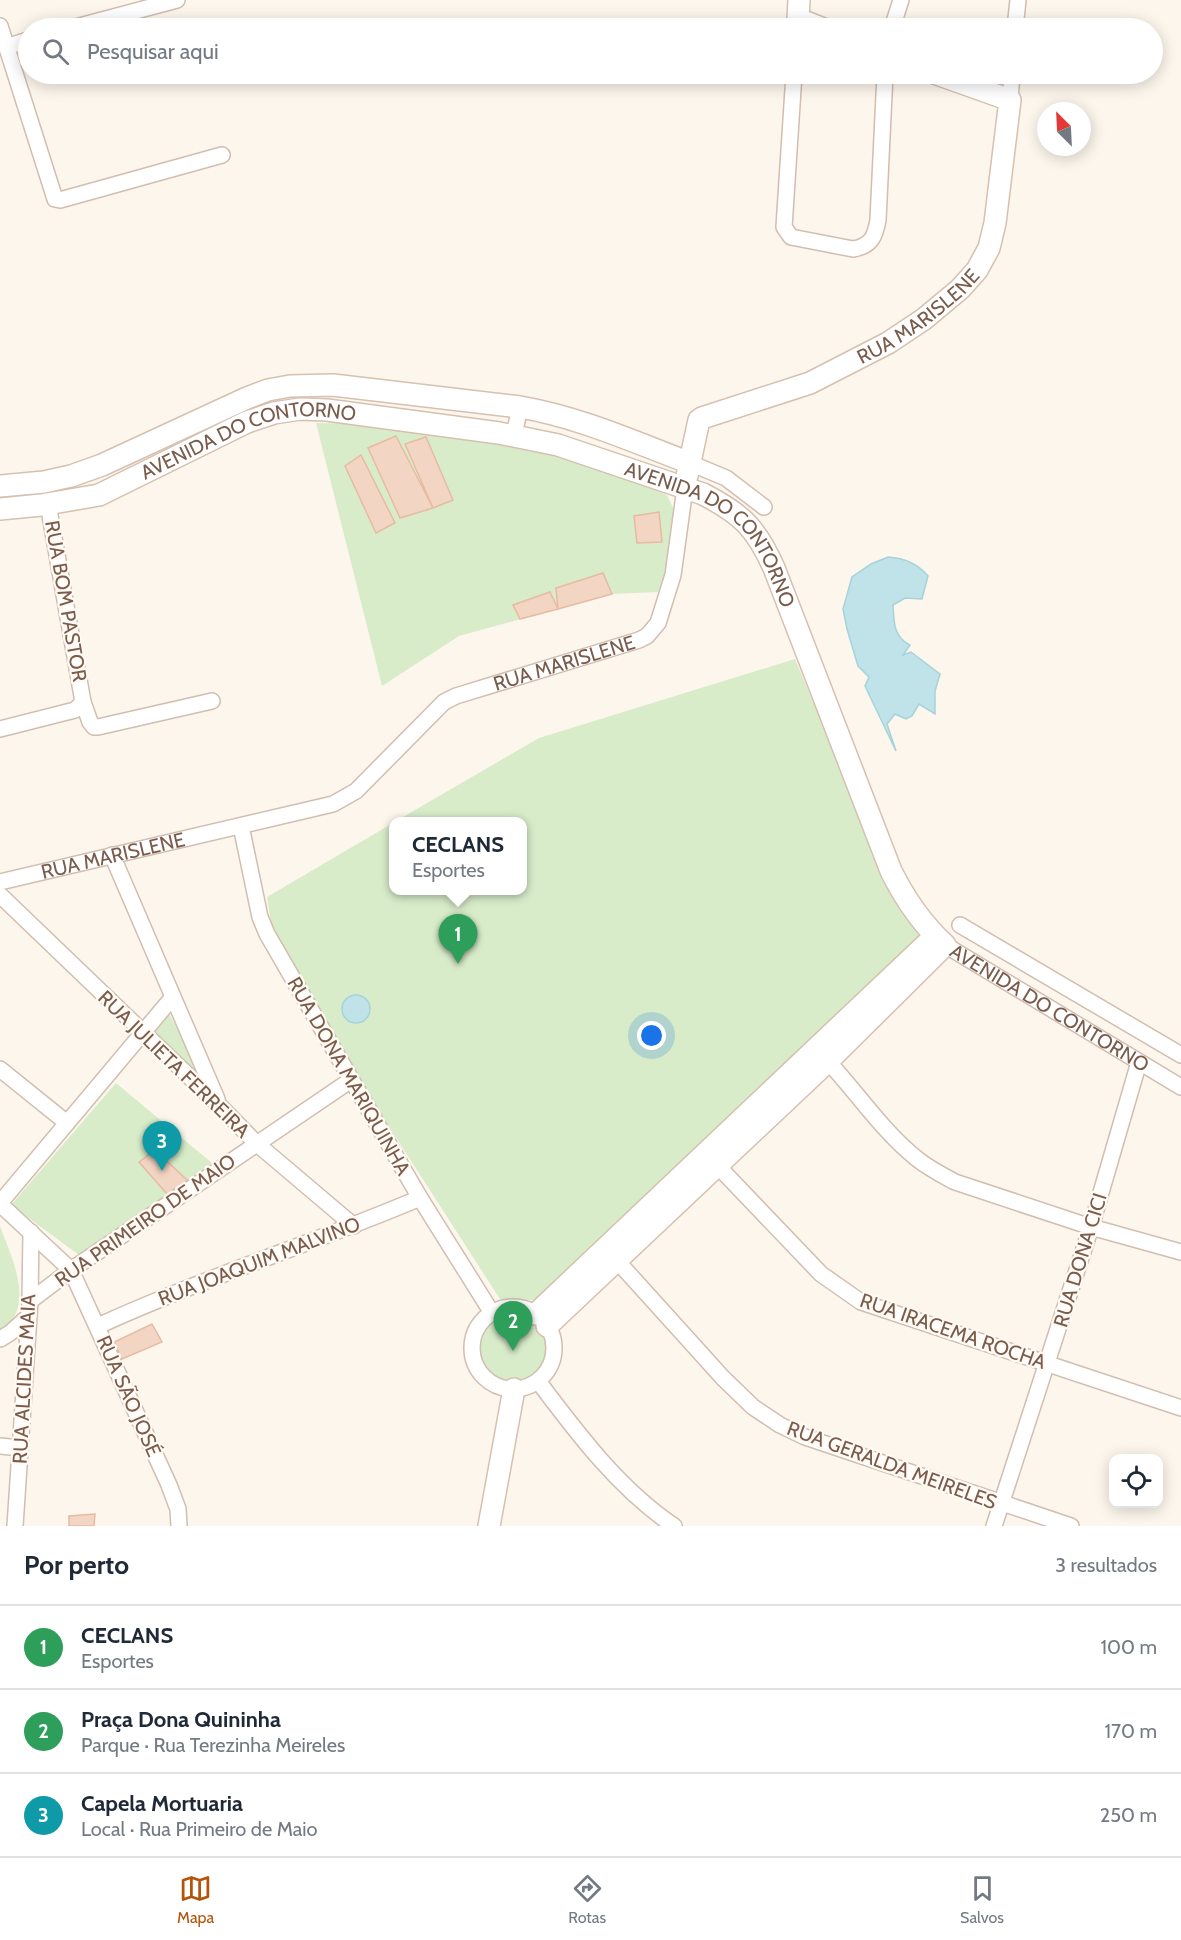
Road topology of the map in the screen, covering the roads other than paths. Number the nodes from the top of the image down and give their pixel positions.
1 (177, 0) edge
2 (901, 0) edge
3 (1013, 1) edge
4 (110, 18) edge
5 (895, 18) edge
6 (1015, 18) edge
7 (0, 26) edge
8 (18, 43) edge
9 (6, 46) junction
10 (793, 84) edge
11 (885, 84) edge
12 (965, 84) edge
13 (1011, 84) edge
14 (1010, 100) junction
15 (222, 155) dead end
16 (520, 407) junction
17 (514, 435) junction
18 (690, 463) junction
19 (0, 486) edge
20 (685, 488) junction
21 (48, 504) junction
22 (764, 507) dead end
23 (0, 509) edge
24 (83, 700) junction
25 (212, 701) dead end
26 (0, 729) edge
27 (241, 826) junction
28 (112, 855) junction
29 (0, 882) edge
30 (0, 896) edge
31 (960, 925) dead end
32 (940, 940) junction
33 (172, 998) junction
34 (143, 1034) junction
35 (822, 1055) junction
36 (1181, 1056) edge
37 (1139, 1062) junction
38 (0, 1069) edge
39 (351, 1080) junction
40 (1181, 1087) edge
41 (221, 1107) junction
42 (67, 1123) junction
43 (256, 1143) junction
44 (712, 1159) junction
45 (420, 1198) junction
46 (0, 1203) edge
47 (354, 1226) junction
48 (1091, 1227) junction
49 (32, 1232) junction
50 (1181, 1252) edge
51 (611, 1254) junction
52 (71, 1270) junction
53 (29, 1308) junction
54 (492, 1313) junction
55 (542, 1320) junction
56 (98, 1326) junction
57 (0, 1339) edge
58 (1047, 1363) junction
59 (538, 1381) junction
60 (514, 1389) junction
61 (1181, 1408) edge
62 (0, 1446) edge
63 (20, 1448) junction
64 (1001, 1504) junction
65 (653, 1519) edge
66 (15, 1526) edge
67 (179, 1526) edge
68 (489, 1526) edge
69 (674, 1526) edge
70 (994, 1526) edge
71 (1071, 1526) edge

1 - 4 street
2 - 5 street
3 - 6 street
7 - 9 street
8 - 9 street
9 - 15 street
10 - 11 street
12 - 14 street
13 - 14 street, RUA MARISLENE
14 - 18 street, RUA MARISLENE
16 - 17 street
16 - 18 street
16 - 19 street
17 - 20 street, AVENIDA DO CONTORNO
17 - 21 street, AVENIDA DO CONTORNO
18 - 20 street, RUA MARISLENE
18 - 22 street
20 - 27 street, RUA MARISLENE
20 - 32 street, AVENIDA DO CONTORNO
21 - 23 street, AVENIDA DO CONTORNO
21 - 24 street, RUA BOM PASTOR
24 - 25 street, RUA BOM PASTOR
24 - 26 street
27 - 28 street, RUA MARISLENE
27 - 39 street, RUA DONA MARIQUINHA
28 - 29 street, RUA MARISLENE
28 - 33 street
30 - 34 street, RUA JULIETA FERREIRA
31 - 36 street
32 - 35 street
32 - 37 street, AVENIDA DO CONTORNO
33 - 34 street
33 - 41 street
34 - 41 street, RUA JULIETA FERREIRA
34 - 42 street
35 - 44 street
35 - 48 street
37 - 40 street, AVENIDA DO CONTORNO
37 - 48 street, RUA DONA CICI
38 - 42 street
39 - 43 street, RUA PRIMEIRO DE MAIO
39 - 45 street, RUA DONA MARIQUINHA
41 - 43 street, RUA JULIETA FERREIRA
42 - 46 street
43 - 47 street, RUA JULIETA FERREIRA
43 - 52 street, RUA PRIMEIRO DE MAIO
44 - 51 street
44 - 58 street, RUA IRACEMA ROCHA
45 - 47 street, RUA JOAQUIM MALVINO
45 - 54 street, RUA DONA MARIQUINHA
46 - 49 street
47 - 56 street, RUA JOAQUIM MALVINO
48 - 50 street
48 - 58 street, RUA DONA CICI
49 - 52 street
49 - 53 street, RUA ALCIDES MAIA
51 - 55 street
51 - 64 street, RUA GERALDA MEIRELES
52 - 53 street, RUA PRIMEIRO DE MAIO
52 - 56 street, RUA SÃO JOSÉ
53 - 57 street, RUA PRIMEIRO DE MAIO
53 - 63 street, RUA ALCIDES MAIA
54 - 55 street
54 - 60 street
55 - 59 street
56 - 67 street, RUA SÃO JOSÉ
58 - 61 street, RUA IRACEMA ROCHA
58 - 64 street, RUA DONA CICI
59 - 60 street
59 - 65 street
60 - 68 street
62 - 63 street
63 - 66 street, RUA ALCIDES MAIA
64 - 70 street, RUA DONA CICI
64 - 71 street, RUA GERALDA MEIRELES
65 - 69 street

